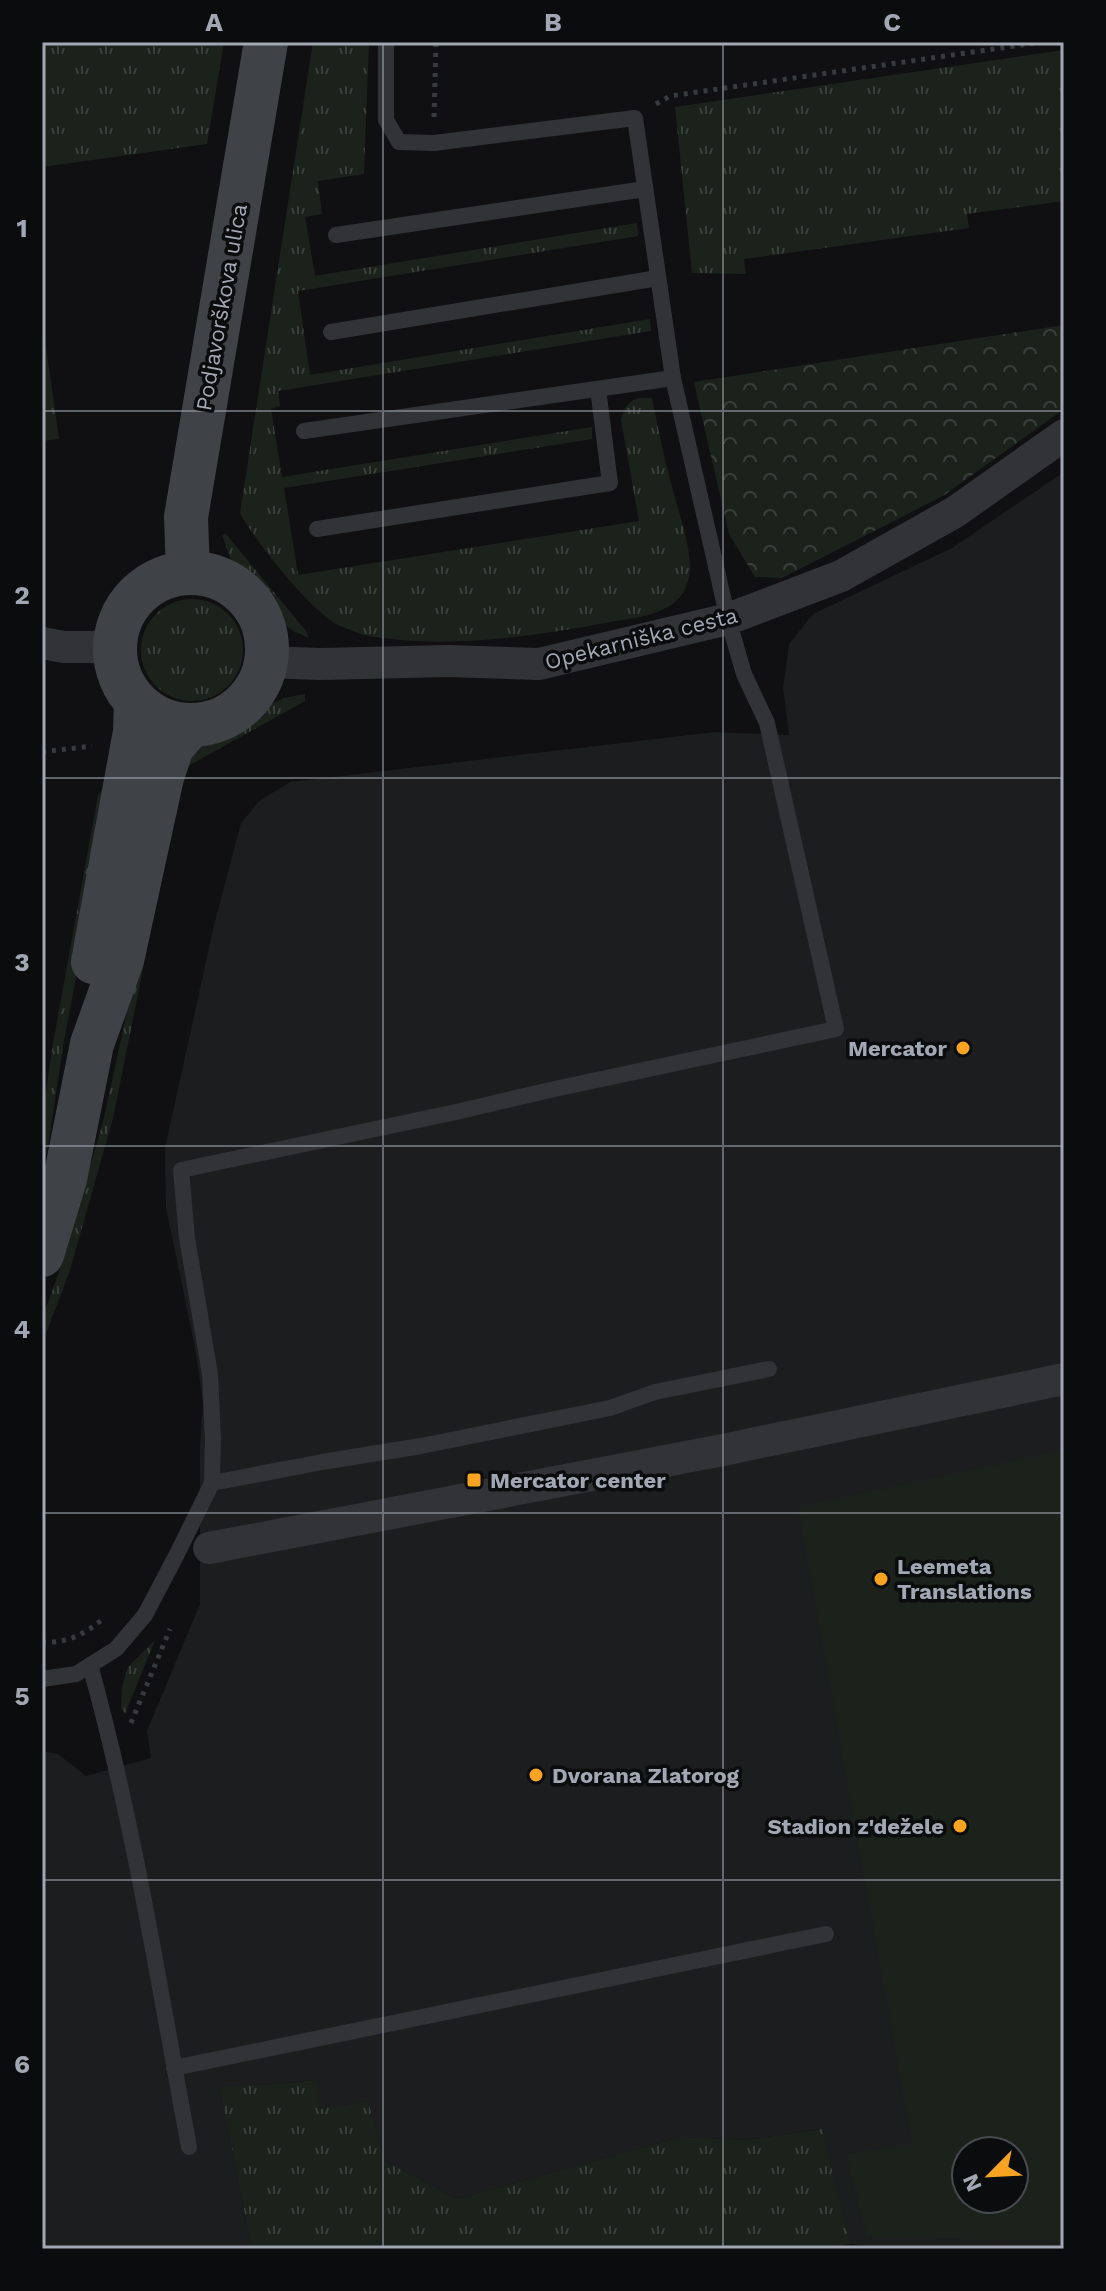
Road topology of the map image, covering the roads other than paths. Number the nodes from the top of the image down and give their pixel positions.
1 (266, 42) edge
2 (386, 42) edge
3 (645, 189) junction
4 (336, 235) dead end
5 (658, 278) junction
6 (331, 332) dead end
7 (673, 378) junction
8 (598, 389) junction
9 (304, 431) dead end
10 (1064, 435) edge
11 (317, 529) dead end
12 (188, 573) junction
13 (728, 619) junction
14 (42, 643) edge
15 (115, 647) junction
16 (266, 662) junction
17 (136, 702) junction
18 (190, 726) junction
19 (92, 1044) junction
20 (42, 1255) edge
21 (769, 1369) dead end
22 (1064, 1379) edge
23 (212, 1483) junction
24 (209, 1548) dead end
25 (90, 1665) junction
26 (42, 1679) edge
27 (826, 1934) dead end
28 (174, 2068) junction
29 (189, 2147) dead end

1 - 12 street, Podjavorškova ulica
2 - 3 lane
3 - 4 lane
3 - 5 lane
5 - 6 lane
5 - 7 lane
7 - 8 lane
7 - 13 lane
8 - 9 lane
8 - 11 lane
10 - 13 street, Opekarniška cesta
12 - 15 street
12 - 16 street
13 - 16 street, Opekarniška cesta
13 - 23 lane
14 - 15 street
15 - 17 street
16 - 18 street
17 - 18 street
17 - 19 street
18 - 19 street
19 - 20 street
21 - 23 lane
22 - 24 street
23 - 25 lane
25 - 26 lane
25 - 28 lane
27 - 28 lane
28 - 29 lane

